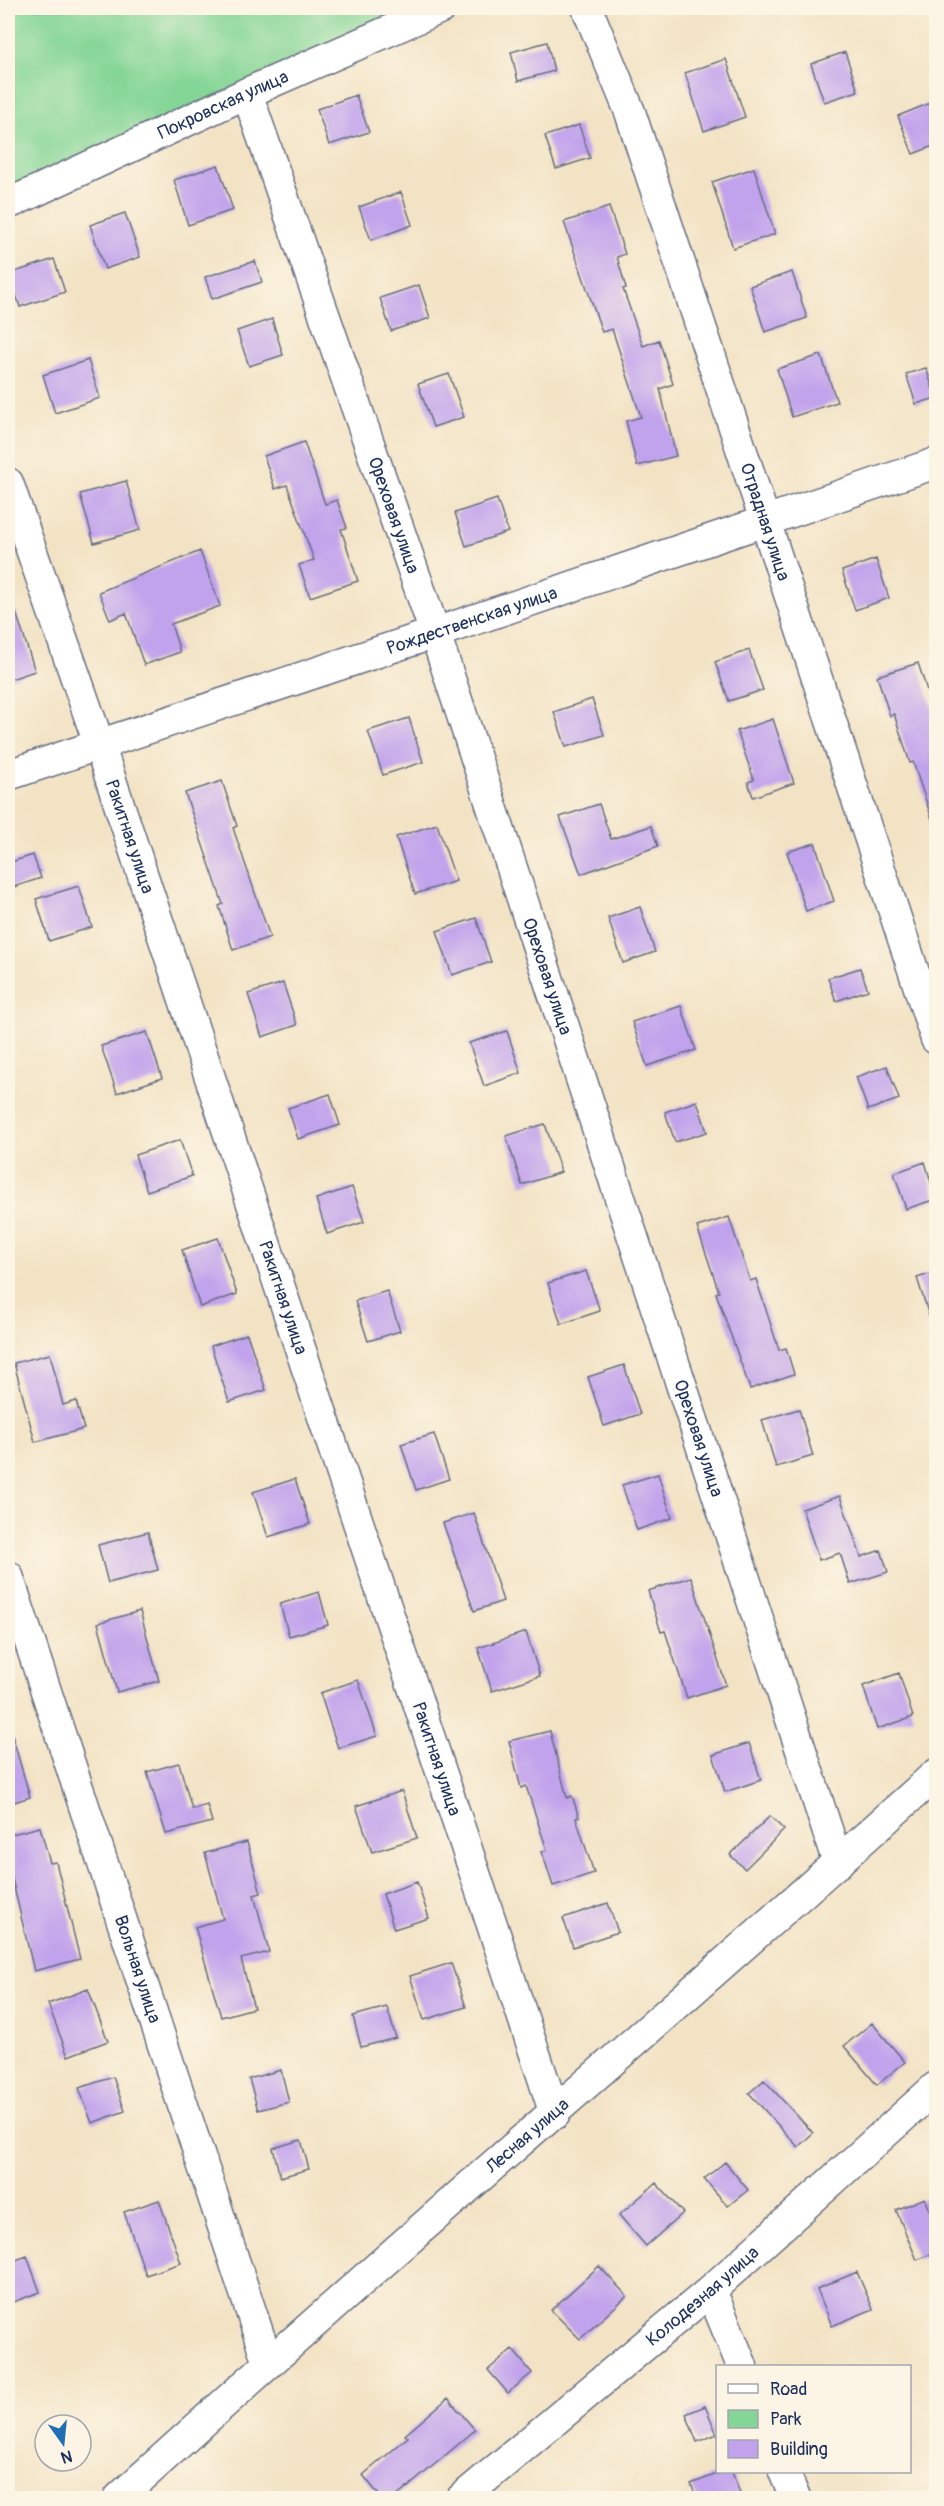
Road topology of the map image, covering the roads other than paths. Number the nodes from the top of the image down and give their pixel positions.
1 (441, 8) edge
2 (587, 8) edge
3 (247, 93) junction
4 (8, 204) edge
5 (936, 463) edge
6 (8, 483) edge
7 (766, 521) junction
8 (435, 633) junction
9 (99, 744) junction
10 (8, 775) edge
11 (936, 1040) edge
12 (8, 1576) edge
13 (936, 1774) edge
14 (838, 1863) junction
15 (936, 2087) edge
16 (555, 2114) junction
17 (711, 2290) junction
18 (268, 2363) junction
19 (741, 2365) edge
20 (784, 2473) edge
21 (119, 2499) edge
22 (462, 2499) edge
23 (795, 2499) edge

1 - 3 street, Покровская улица
2 - 7 street, Отрадная улица
3 - 4 street, Покровская улица
3 - 8 street, Ореховая улица
5 - 7 street, Рождественская улица
6 - 9 street, Ракитная улица
7 - 8 street, Рождественская улица
7 - 11 street, Отрадная улица
8 - 9 street, Рождественская улица
8 - 14 street, Ореховая улица
9 - 10 street, Рождественская улица
9 - 16 street, Ракитная улица
12 - 18 street, Вольная улица
13 - 14 street, Лесная улица
14 - 16 street, Лесная улица
15 - 17 street, Колодезная улица
16 - 18 street, Лесная улица
17 - 19 street
17 - 22 street, Колодезная улица
18 - 21 street, Лесная улица
20 - 23 street

